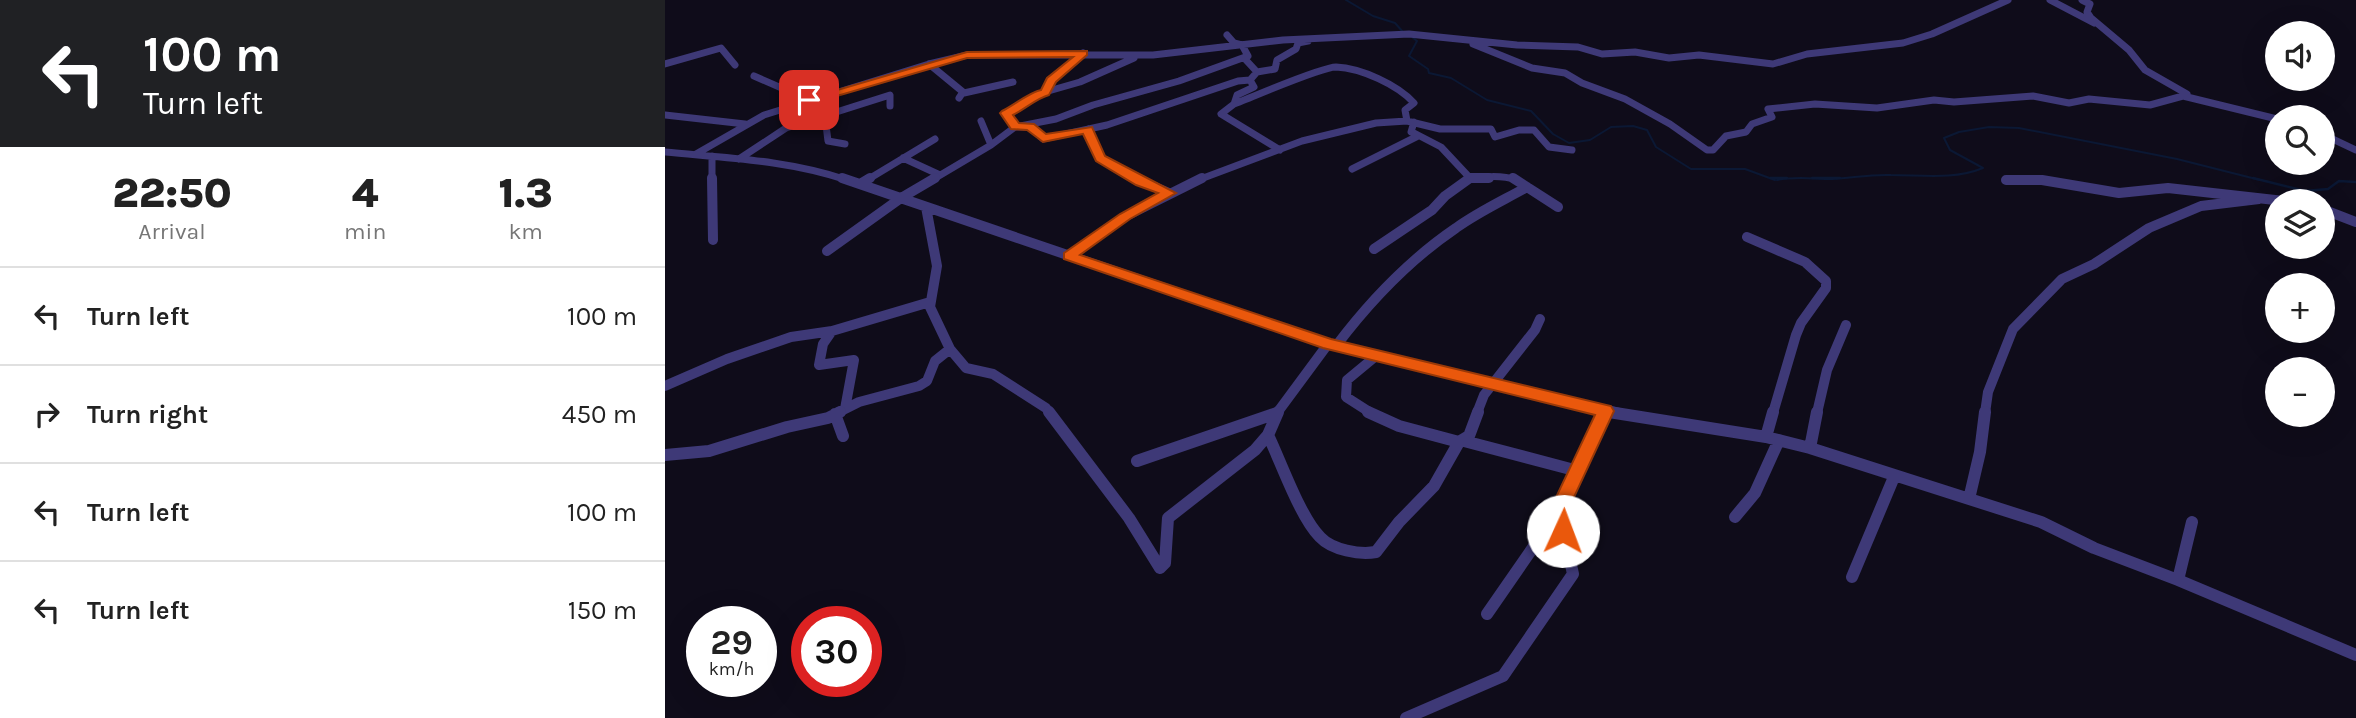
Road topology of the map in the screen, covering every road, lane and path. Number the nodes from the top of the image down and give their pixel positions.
1 (2008, 0) edge
2 (2050, 0) edge
3 (2082, 0) edge
4 (2098, 24) junction
5 (1227, 35) dead end
6 (1335, 38) junction
7 (1471, 40) junction
8 (1242, 45) junction
9 (1083, 53) junction
10 (1143, 55) junction
11 (1248, 56) junction
12 (665, 64) edge
13 (929, 64) junction
14 (735, 65) dead end
15 (1258, 72) junction
16 (754, 76) dead end
17 (1250, 80) junction
18 (1013, 82) dead end
19 (1045, 92) junction
20 (2183, 96) junction
21 (809, 100) junction
22 (1234, 104) junction
23 (890, 106) dead end
24 (665, 115) edge
25 (2265, 116) edge
26 (825, 117) junction
27 (981, 121) dead end
28 (1410, 122) junction
29 (745, 124) junction
30 (1015, 127) junction
31 (1087, 129) junction
32 (1411, 132) junction
33 (935, 139) dead end
34 (2335, 140) edge
35 (845, 144) dead end
36 (991, 145) junction
37 (1280, 150) junction
38 (1572, 150) dead end
39 (2356, 150) edge
40 (665, 152) edge
41 (695, 155) junction
42 (712, 156) junction
43 (903, 158) junction
44 (739, 159) junction
45 (1352, 169) dead end
46 (940, 175) junction
47 (1470, 178) junction
48 (2006, 180) dead end
49 (860, 184) junction
50 (1527, 187) junction
51 (1169, 193) junction
52 (901, 198) junction
53 (2259, 198) junction
54 (2265, 199) edge
55 (926, 207) junction
56 (1558, 207) dead end
57 (2335, 214) edge
58 (2356, 222) edge
59 (1747, 237) dead end
60 (713, 240) dead end
61 (1374, 248) dead end
62 (827, 251) dead end
63 (1069, 256) junction
64 (930, 302) junction
65 (1541, 319) dead end
66 (1846, 325) dead end
67 (832, 331) junction
68 (1332, 345) junction
69 (950, 349) junction
70 (1376, 356) junction
71 (1493, 384) junction
72 (665, 386) edge
73 (840, 411) junction
74 (1605, 411) junction
75 (1277, 414) junction
76 (1268, 435) junction
77 (843, 436) dead end
78 (1772, 439) junction
79 (1461, 441) junction
80 (1810, 448) junction
81 (665, 455) edge
82 (1137, 461) dead end
83 (1578, 471) junction
84 (1894, 477) junction
85 (1969, 499) junction
86 (1559, 510) junction
87 (1735, 517) dead end
88 (2193, 522) dead end
89 (1851, 577) dead end
90 (2178, 580) junction
91 (1487, 614) dead end
92 (2356, 655) edge
93 (1406, 718) edge

1 - 7 street
2 - 4 street
3 - 4 street
4 - 20 street
5 - 8 street
6 - 7 street
6 - 8 street
6 - 15 street
7 - 20 street
8 - 10 street
8 - 11 street
9 - 10 street
9 - 13 street
9 - 19 street
10 - 19 street
11 - 15 street
11 - 30 street
12 - 14 street
13 - 18 street
13 - 21 street
15 - 17 street
16 - 21 street
17 - 22 street
17 - 31 street
19 - 30 street
20 - 25 street
21 - 29 street
22 - 28 street
22 - 37 street
23 - 26 street
24 - 29 street
26 - 35 street
26 - 44 street
27 - 36 street
28 - 32 street
28 - 37 street
28 - 38 street
29 - 41 street
30 - 31 street
30 - 36 street
31 - 51 street
32 - 45 street
32 - 47 street
33 - 43 street
34 - 39 street
36 - 46 street
37 - 51 street
40 - 41 street
41 - 42 street
42 - 44 street
42 - 60 street
43 - 46 street
43 - 49 street
44 - 49 street
46 - 52 street
47 - 50 street
47 - 61 street
48 - 53 street
49 - 52 street
50 - 56 street
50 - 68 street
51 - 63 street
52 - 55 street
52 - 62 street
53 - 54 street
53 - 85 street
55 - 63 street
55 - 64 street
57 - 58 street
59 - 78 street
63 - 68 street
64 - 67 street
64 - 69 street
65 - 71 street
66 - 80 street
67 - 72 street
67 - 73 street
68 - 70 street
68 - 75 street
69 - 73 street
69 - 76 street
70 - 71 street
70 - 79 street
71 - 74 street
71 - 79 street
73 - 77 street
73 - 81 street
74 - 78 street
74 - 83 street
75 - 76 street
75 - 82 street
76 - 79 street
78 - 80 street
78 - 87 street
79 - 83 street
80 - 84 street
83 - 86 street
84 - 85 street
84 - 89 street
85 - 90 street
86 - 91 street
86 - 93 street
88 - 90 street
90 - 92 street

